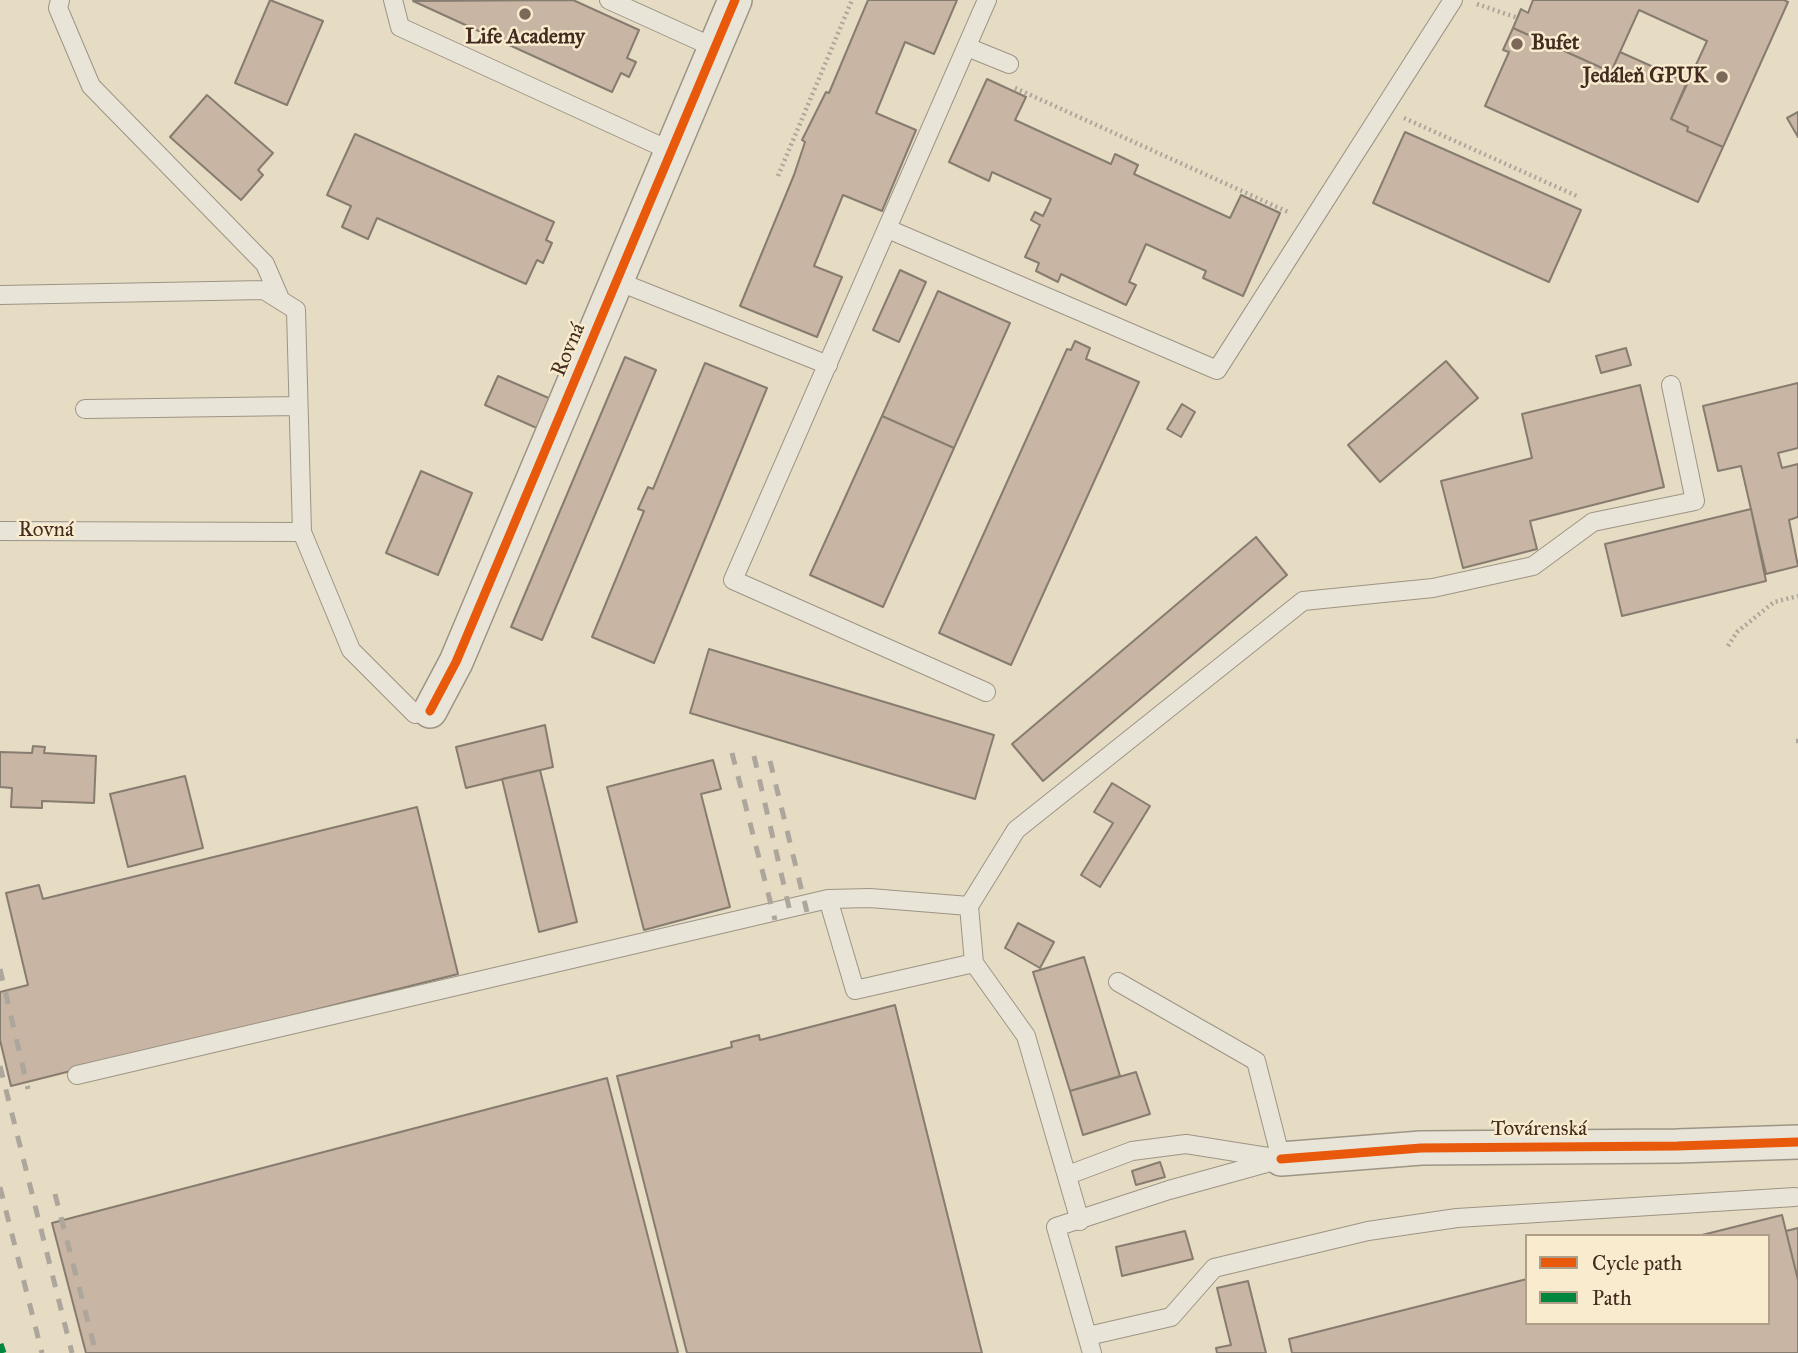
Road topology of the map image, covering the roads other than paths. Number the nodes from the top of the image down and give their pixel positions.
1 (60, 0) edge
2 (393, 0) edge
3 (610, 0) edge
4 (735, 0) edge
5 (987, 0) edge
6 (1453, 0) edge
7 (967, 47) junction
8 (715, 48) junction
9 (1009, 64) dead end
10 (671, 151) junction
11 (888, 229) junction
12 (617, 281) junction
13 (0, 295) edge
14 (281, 300) junction
15 (828, 365) junction
16 (1671, 385) dead end
17 (298, 406) junction
18 (85, 409) dead end
19 (0, 531) edge
20 (302, 533) junction
21 (986, 692) dead end
22 (430, 711) joint
23 (828, 899) junction
24 (970, 906) junction
25 (974, 963) junction
26 (1118, 982) dead end
27 (77, 1075) dead end
28 (1798, 1142) edge
29 (1281, 1159) junction
30 (1068, 1175) junction
31 (1795, 1196) dead end
32 (1080, 1221) junction
33 (1090, 1344) edge

1 - 14 lane
2 - 10 lane
3 - 8 lane
4 - 8 street, Rovná
5 - 7 lane
6 - 11 lane
7 - 9 lane
7 - 11 lane
8 - 10 street, Rovná
10 - 12 street, Rovná
11 - 15 lane
12 - 15 lane
12 - 22 street, Rovná
13 - 14 lane
14 - 17 lane, Rovná
15 - 21 lane
16 - 24 lane
17 - 18 lane
17 - 20 lane, Rovná
19 - 20 lane, Rovná
20 - 22 lane, Rovná
23 - 24 lane
23 - 25 lane
23 - 27 lane
24 - 25 lane
25 - 30 lane
26 - 29 lane
28 - 29 street, Továrenská
29 - 30 lane
29 - 32 lane
30 - 32 lane
31 - 33 lane
32 - 33 lane

